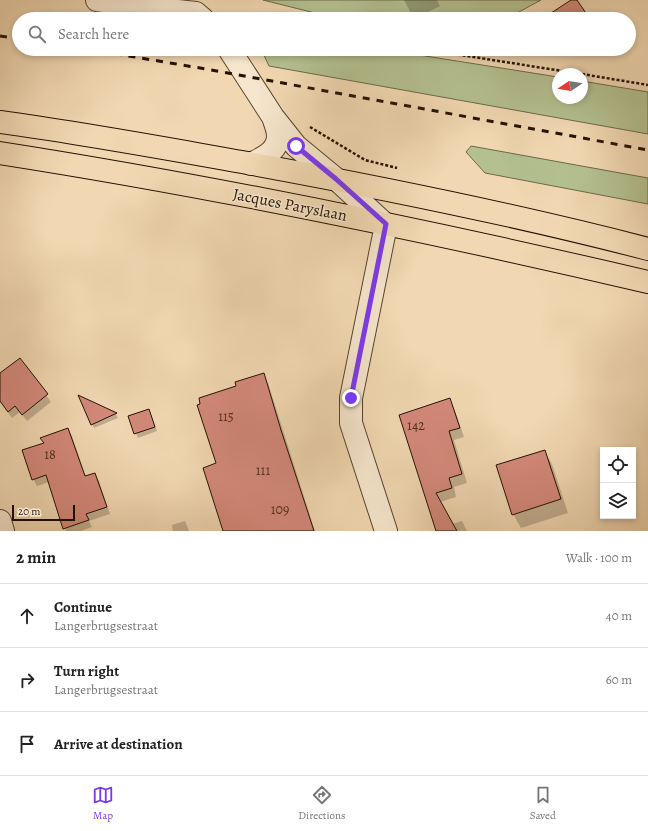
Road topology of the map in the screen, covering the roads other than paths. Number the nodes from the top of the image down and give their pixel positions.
1 (97, 0) edge
2 (198, 0) edge
3 (187, 12) edge
4 (201, 12) edge
5 (234, 56) edge
6 (273, 117) junction
7 (0, 122) edge
8 (0, 153) edge
9 (250, 164) junction
10 (336, 179) junction
11 (386, 224) junction
12 (648, 249) edge
13 (648, 282) edge
14 (0, 521) edge
15 (3, 531) edge
16 (386, 531) edge

1 - 3 street
2 - 4 street
5 - 6 street
6 - 9 street
6 - 10 street
7 - 9 highway, Jacques Paryslaan
8 - 11 highway, Jacques Paryslaan
9 - 10 highway, Jacques Paryslaan
10 - 11 street
10 - 12 highway, Jacques Paryslaan
11 - 13 highway, Jacques Paryslaan
11 - 16 street
14 - 15 street

